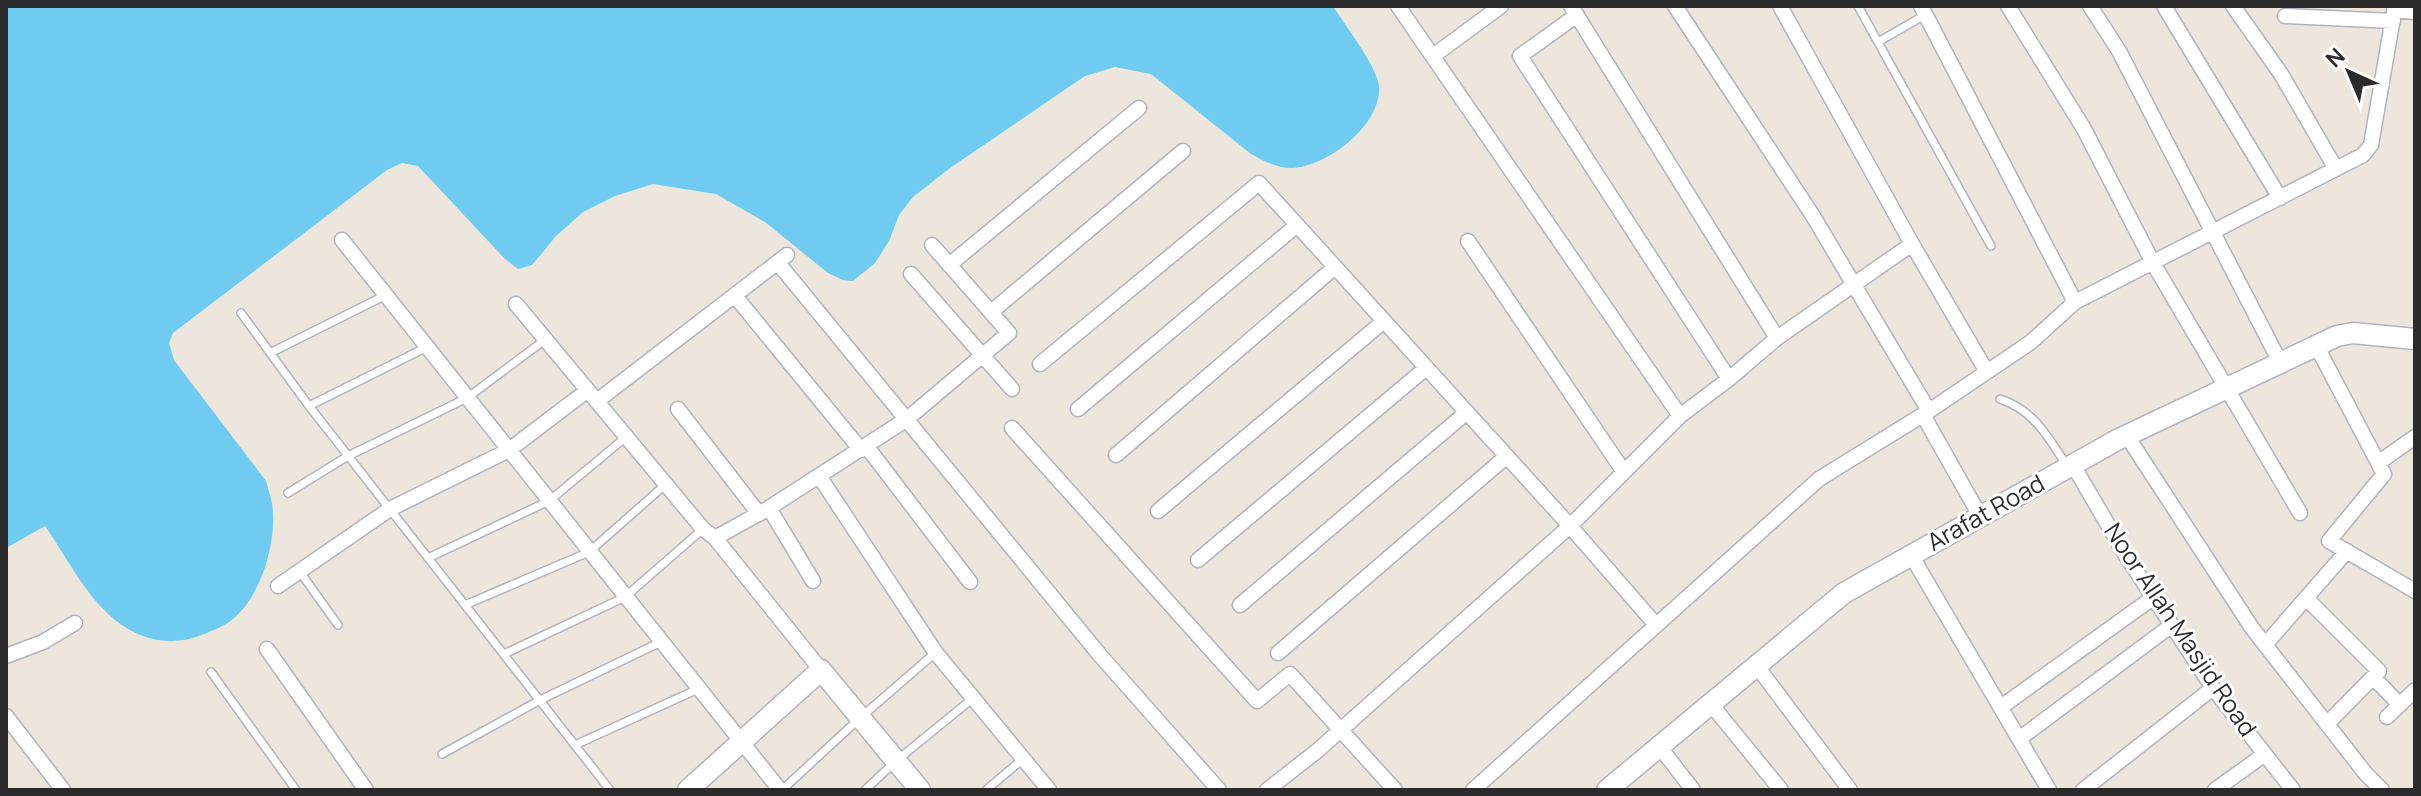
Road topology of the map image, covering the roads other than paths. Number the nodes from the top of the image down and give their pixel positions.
1 (1501, 6) edge
2 (1675, 6) edge
3 (1780, 6) edge
4 (1858, 6) edge
5 (2008, 6) edge
6 (2090, 6) edge
7 (2164, 6) edge
8 (2233, 6) edge
9 (1402, 7) edge
10 (1923, 10) edge
11 (1574, 11) edge
12 (2394, 12) edge
13 (2415, 12) edge
14 (2285, 16) dead end
15 (1878, 42) junction
16 (1433, 56) junction
17 (1139, 108) dead end
18 (1183, 151) dead end
19 (2336, 169) junction
20 (2280, 198) junction
21 (1297, 225) junction
22 (2213, 232) junction
23 (342, 240) dead end
24 (1468, 241) dead end
25 (1912, 244) junction
26 (932, 245) dead end
27 (1991, 246) dead end
28 (2153, 263) junction
29 (949, 265) junction
30 (1335, 267) junction
31 (911, 274) dead end
32 (1854, 286) junction
33 (386, 295) junction
34 (735, 296) junction
35 (2075, 302) junction
36 (516, 304) dead end
37 (991, 312) junction
38 (241, 313) dead end
39 (1384, 321) junction
40 (1777, 338) junction
41 (546, 339) junction
42 (2415, 339) edge
43 (2316, 345) junction
44 (427, 347) junction
45 (270, 353) junction
46 (983, 356) junction
47 (2280, 362) junction
48 (1040, 364) dead end
49 (1426, 368) junction
50 (1987, 372) junction
51 (1729, 379) junction
52 (2227, 388) junction
53 (1012, 389) dead end
54 (592, 396) junction
55 (467, 398) junction
56 (2000, 399) dead end
57 (309, 406) junction
58 (678, 409) dead end
59 (1078, 409) dead end
60 (1467, 412) junction
61 (1926, 413) junction
62 (1680, 416) junction
63 (907, 419) junction
64 (1012, 428) dead end
65 (2127, 436) junction
66 (626, 437) junction
67 (2415, 437) edge
68 (864, 448) junction
69 (509, 450) junction
70 (1116, 455) dead end
71 (348, 456) junction
72 (1507, 456) junction
73 (2378, 463) junction
74 (2070, 466) junction
75 (1624, 472) junction
76 (819, 476) junction
77 (666, 484) junction
78 (288, 493) dead end
79 (549, 501) junction
80 (390, 509) junction
81 (764, 511) junction
82 (1158, 511) dead end
83 (2300, 513) dead end
84 (1980, 516) junction
85 (1570, 526) junction
86 (709, 534) junction
87 (2347, 551) junction
88 (589, 552) junction
89 (1911, 555) junction
90 (428, 558) junction
91 (1198, 560) dead end
92 (300, 572) junction
93 (813, 581) dead end
94 (970, 582) dead end
95 (278, 586) dead end
96 (2415, 591) edge
97 (625, 597) junction
98 (2154, 597) junction
99 (2306, 598) junction
100 (465, 605) junction
101 (1240, 605) dead end
102 (75, 623) dead end
103 (338, 625) dead end
104 (1656, 625) junction
105 (2172, 625) junction
106 (661, 642) junction
107 (2265, 645) junction
108 (267, 649) dead end
109 (936, 653) junction
110 (1278, 653) dead end
111 (504, 654) junction
112 (6, 656) edge
113 (1756, 665) junction
114 (821, 670) junction
115 (211, 672) dead end
116 (2373, 677) junction
117 (2213, 688) junction
118 (698, 689) junction
119 (2415, 690) edge
120 (972, 699) junction
121 (540, 700) junction
122 (1710, 703) junction
123 (2400, 705) junction
124 (2001, 707) junction
125 (6, 716) edge
126 (2387, 717) dead end
127 (860, 718) junction
128 (2327, 724) junction
129 (1339, 731) junction
130 (2019, 739) junction
131 (740, 743) junction
132 (575, 745) junction
133 (1659, 746) junction
134 (442, 754) dead end
135 (2265, 754) junction
136 (1023, 759) junction
137 (896, 761) junction
138 (63, 790) edge
139 (296, 790) edge
140 (366, 790) edge
141 (610, 790) edge
142 (688, 790) edge
143 (781, 790) edge
144 (865, 790) edge
145 (920, 790) edge
146 (986, 790) edge
147 (1049, 790) edge
148 (1219, 790) edge
149 (1267, 790) edge
150 (1395, 790) edge
151 (1473, 790) edge
152 (1607, 790) edge
153 (1693, 790) edge
154 (1781, 790) edge
155 (1850, 790) edge
156 (2049, 790) edge
157 (2083, 790) edge
158 (2215, 790) edge
159 (2293, 790) edge
160 (2382, 790) edge

1 - 16 street
2 - 32 street
3 - 25 street
4 - 15 lane
5 - 28 street
6 - 22 street
7 - 20 street
8 - 19 street
9 - 16 street
10 - 15 lane
10 - 35 street
11 - 40 street
11 - 51 street
12 - 13 street
12 - 14 street
12 - 19 street
15 - 27 lane
16 - 62 street
17 - 29 street
18 - 37 street
19 - 20 street
20 - 22 street
21 - 30 street
21 - 48 street
21 - 59 street
22 - 28 street
22 - 47 street
23 - 33 street
24 - 75 street
25 - 32 street
25 - 50 street
26 - 29 street
28 - 35 street
28 - 52 street
29 - 37 street
30 - 39 street
30 - 70 street
31 - 46 street
32 - 40 street
32 - 61 street
33 - 44 street
33 - 45 lane
34 - 54 street
34 - 63 street
34 - 68 street
35 - 50 street
36 - 41 street
37 - 46 street
38 - 45 lane
39 - 49 street
39 - 82 street
40 - 51 street
41 - 54 street
41 - 55 lane
42 - 43 street, Arafat Road
43 - 47 street, Arafat Road
43 - 73 street
44 - 55 street
44 - 57 lane
45 - 57 lane
46 - 53 street
46 - 63 street
47 - 52 street, Arafat Road
49 - 60 street
49 - 91 street
50 - 61 street
51 - 62 street
52 - 65 street, Arafat Road
52 - 83 street
54 - 66 street
54 - 69 street
55 - 69 street
55 - 71 lane
56 - 74 lane
57 - 71 lane
58 - 81 street
60 - 72 street
60 - 101 street
61 - 84 street
61 - 104 street
62 - 75 street
63 - 68 street
63 - 148 street
64 - 129 street
65 - 74 street, Arafat Road
65 - 107 street
66 - 77 street
66 - 79 lane
67 - 73 street
68 - 76 street
68 - 94 street
69 - 79 street
69 - 80 street
71 - 78 lane
71 - 80 lane
72 - 85 street
72 - 110 street
73 - 87 street
74 - 84 street, Arafat Road
74 - 98 street, Noor Allah Masjid Road
75 - 85 street
76 - 81 street
76 - 109 street
77 - 86 street
77 - 88 lane
79 - 88 street
79 - 90 lane
80 - 90 lane
80 - 92 street
81 - 86 street
81 - 93 street
84 - 89 street, Arafat Road
85 - 104 street
85 - 129 street
86 - 97 lane
86 - 114 street
87 - 96 street
87 - 99 street
88 - 97 street
88 - 100 lane
89 - 113 street, Arafat Road
89 - 124 street
90 - 100 lane
92 - 95 street
92 - 103 lane
97 - 106 street
97 - 111 lane
98 - 105 street, Noor Allah Masjid Road
98 - 124 street
99 - 107 street
99 - 116 street
100 - 111 lane
102 - 112 street
104 - 151 street
105 - 117 street, Noor Allah Masjid Road
105 - 130 street
106 - 118 street
106 - 121 lane
107 - 128 street
108 - 140 street
109 - 120 street
109 - 127 lane
111 - 121 lane
113 - 122 street, Arafat Road
113 - 155 street
114 - 127 street
114 - 131 street
115 - 139 lane
116 - 123 street
116 - 128 street
117 - 135 street, Noor Allah Masjid Road
117 - 157 street
118 - 131 street
118 - 132 lane
119 - 123 street
120 - 136 street
120 - 137 lane
121 - 132 lane
121 - 134 lane
122 - 133 street, Arafat Road
122 - 154 street
123 - 126 street
124 - 130 street
125 - 138 street
127 - 137 street
127 - 143 lane
128 - 160 street
129 - 149 street
129 - 150 street
130 - 156 street
131 - 142 street
131 - 143 street
132 - 141 lane
133 - 152 street, Arafat Road
133 - 153 street
135 - 158 street
135 - 159 street, Noor Allah Masjid Road
136 - 146 lane
136 - 147 street
137 - 144 lane
137 - 145 street

